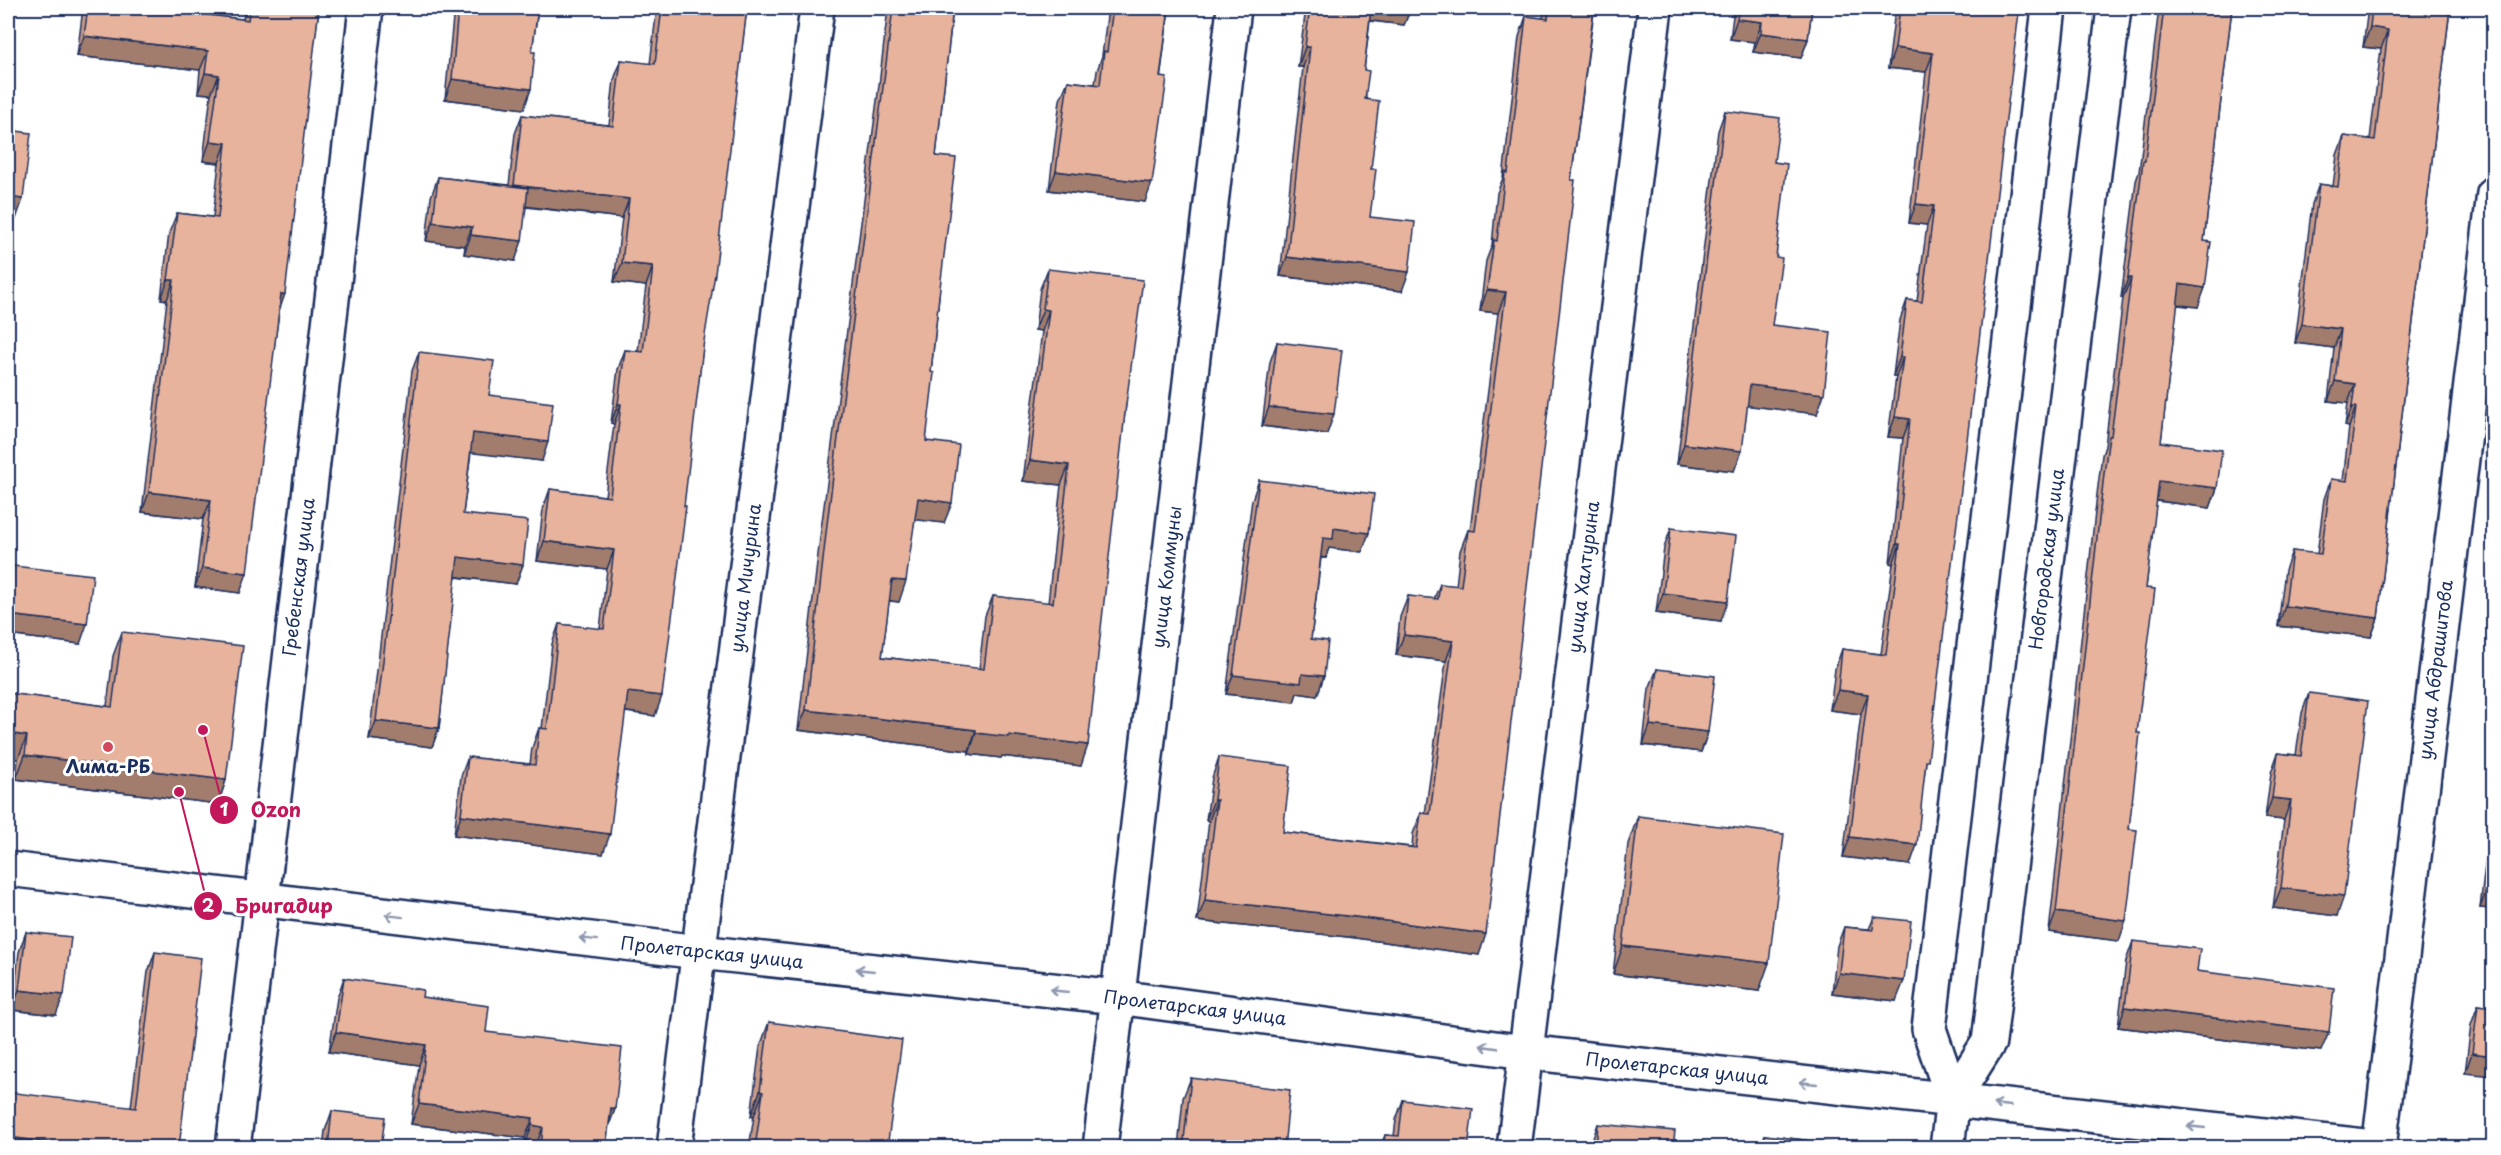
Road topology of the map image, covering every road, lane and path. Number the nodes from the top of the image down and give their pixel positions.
1 (366, 8) edge
2 (817, 8) edge
3 (1234, 8) edge
4 (1655, 8) edge
5 (2049, 8) edge
6 (2114, 8) edge
7 (2493, 193) edge
8 (8, 869) edge
9 (261, 900) junction
10 (699, 952) junction
11 (1117, 997) junction
12 (1525, 1052) junction
13 (1953, 1099) junction
14 (2380, 1147) edge
15 (233, 1148) edge
16 (674, 1148) edge
17 (1100, 1148) edge
18 (1514, 1148) edge
19 (1947, 1148) edge

1 - 9 street, Гребенская улица
2 - 10 street, улица Мичурина
3 - 11 street, улица Коммуны
4 - 12 street, улица Халтурина
5 - 13 street, Новгородская улица
6 - 13 street, Новгородская улица
7 - 14 street, улица Абдрашитова
8 - 9 street, Пролетарская улица
10 -> 9 street, Пролетарская улица
9 - 15 street, Гребенская улица
11 -> 10 street, Пролетарская улица
10 - 16 street, улица Мичурина
12 -> 11 street, Пролетарская улица
11 - 17 street, улица Коммуны
13 -> 12 street, Пролетарская улица
12 - 18 street, улица Халтурина
14 -> 13 street, Пролетарская улица
13 - 19 street, Новгородская улица

